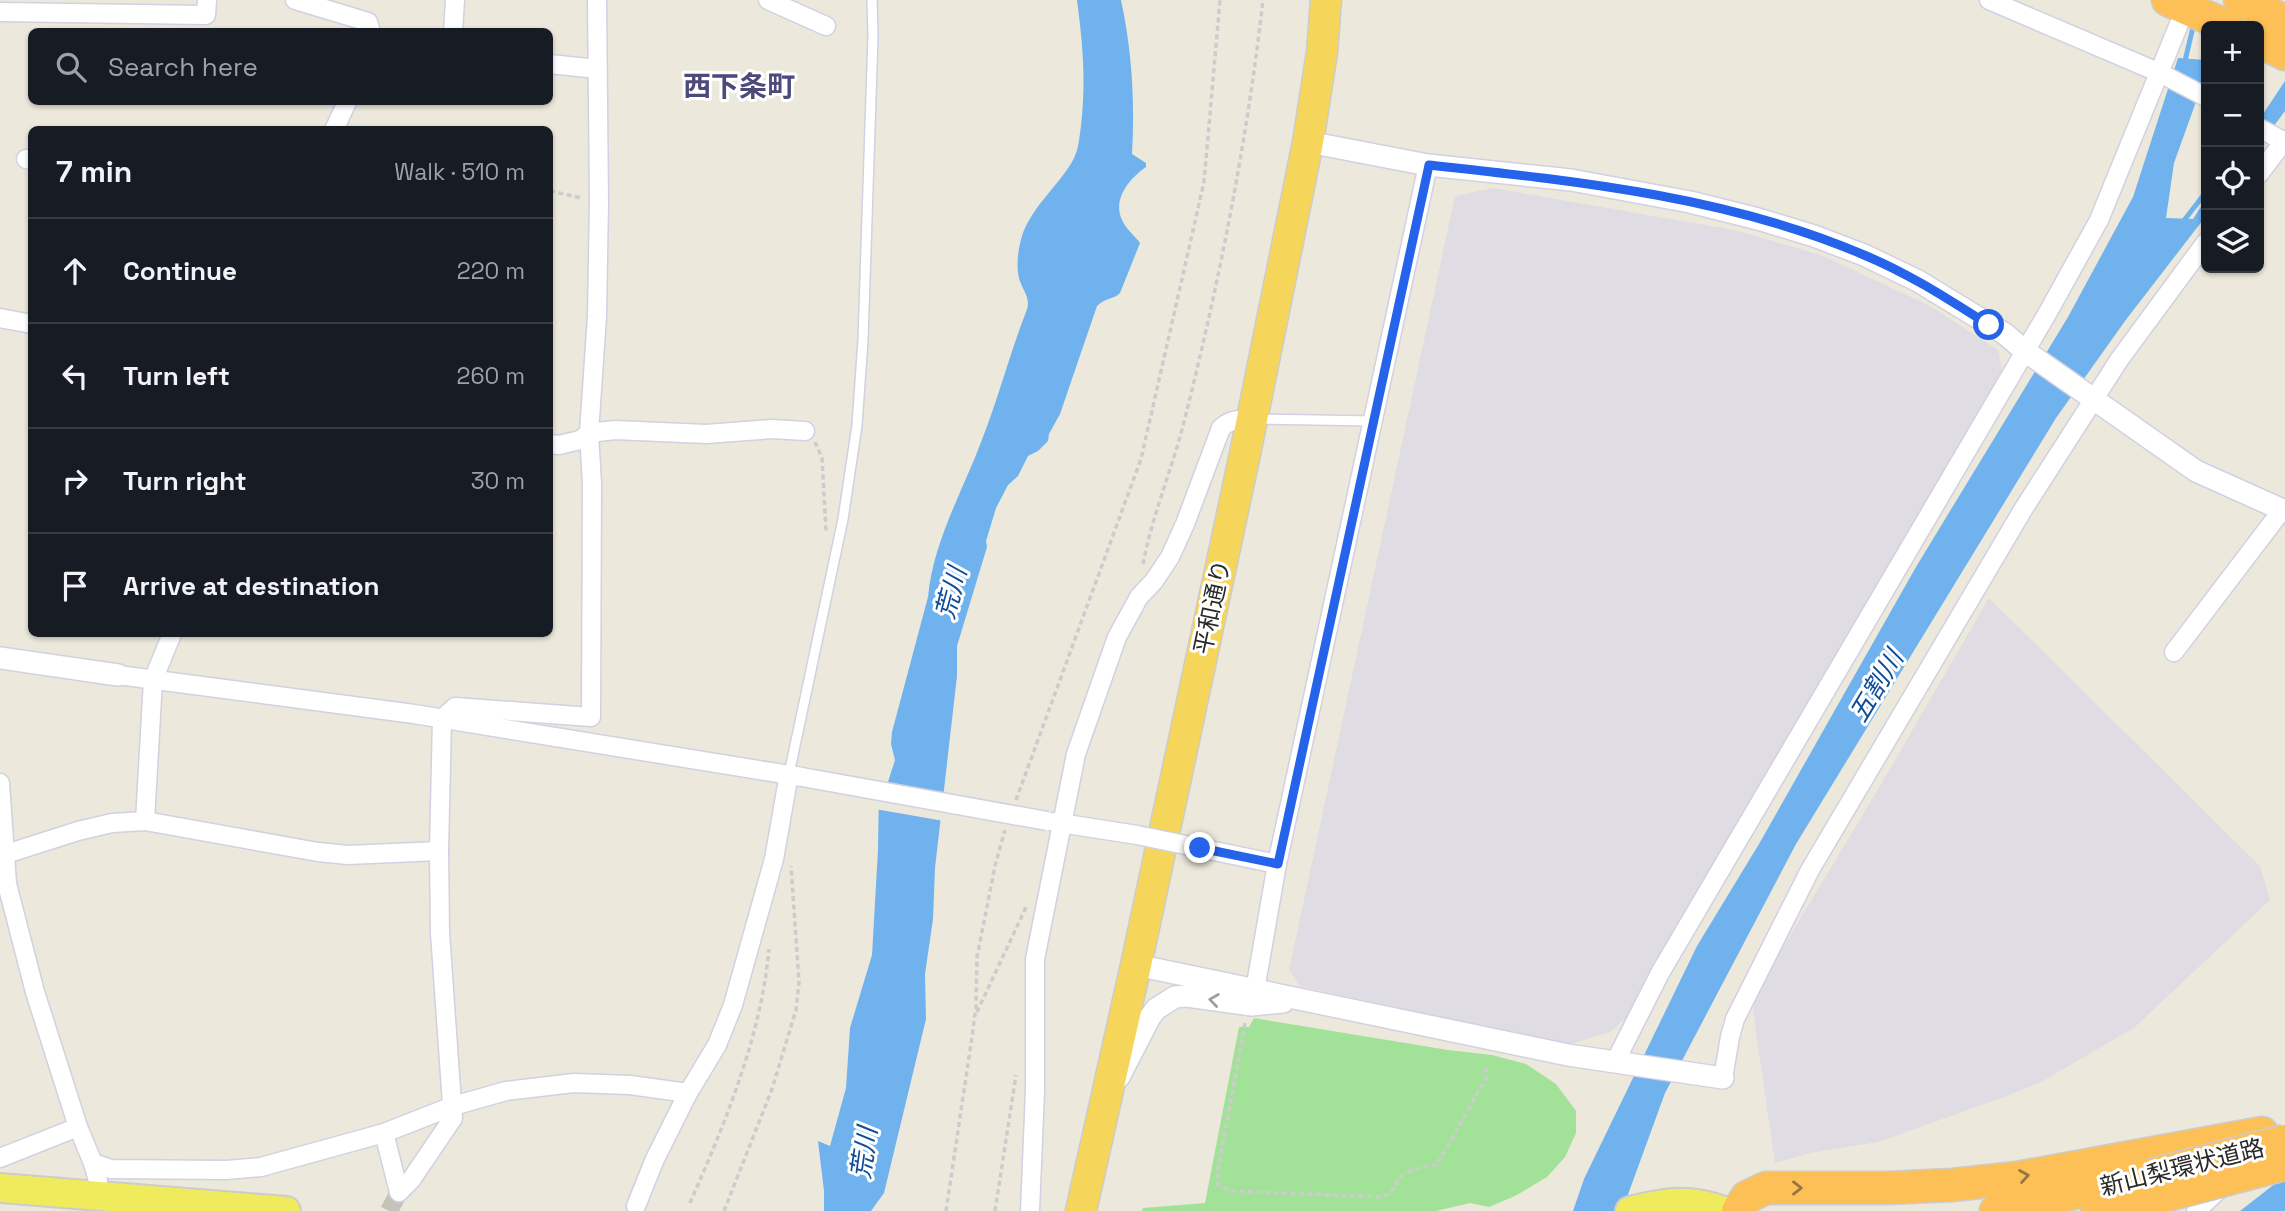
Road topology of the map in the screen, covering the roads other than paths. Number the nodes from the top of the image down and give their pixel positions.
1 (207, 0) edge
2 (295, 0) edge
3 (455, 0) edge
4 (597, 0) edge
5 (768, 0) edge
6 (872, 0) edge
7 (1326, 0) edge
8 (1989, 0) edge
9 (2240, 0) edge
10 (46, 6) edge
11 (2179, 11) edge
12 (0, 12) edge
13 (2211, 21) edge
14 (2285, 21) edge
15 (826, 26) dead end
16 (370, 28) edge
17 (453, 28) edge
18 (2264, 44) edge
19 (2285, 54) edge
20 (553, 64) edge
21 (597, 69) junction
22 (2166, 77) junction
23 (2201, 94) edge
24 (346, 105) edge
25 (336, 126) edge
26 (2276, 137) edge
27 (1308, 142) junction
28 (2264, 163) edge
29 (1429, 165) junction
30 (2201, 249) edge
31 (0, 318) edge
32 (28, 323) edge
33 (2030, 354) junction
34 (2088, 395) junction
35 (1251, 419) junction
36 (1373, 421) junction
37 (805, 431) road end
38 (589, 433) junction
39 (553, 444) edge
40 (2284, 511) edge
41 (171, 637) edge
42 (2174, 652) dead end
43 (0, 658) edge
44 (118, 675) joint
45 (153, 680) junction
46 (442, 719) junction
47 (795, 776) junction
48 (0, 783) edge
49 (145, 821) junction
50 (1055, 823) junction
51 (439, 851) junction
52 (6, 854) junction
53 (1278, 864) junction
54 (3, 884) edge
55 (1136, 965) junction
56 (1255, 990) junction
57 (1306, 1000) junction
58 (1621, 1063) junction
59 (1723, 1078) joint
60 (688, 1093) junction
61 (1105, 1103) junction
62 (453, 1107) junction
63 (78, 1127) junction
64 (2285, 1130) edge
65 (384, 1133) junction
66 (2285, 1141) edge
67 (1096, 1147) junction
68 (0, 1158) edge
69 (93, 1163) junction
70 (2285, 1164) edge
71 (2151, 1176) junction
72 (2285, 1177) edge
73 (0, 1188) edge
74 (98, 1196) junction
75 (636, 1206) dead end
76 (286, 1211) edge
77 (1030, 1211) edge
78 (1081, 1211) edge
79 (1093, 1211) edge
80 (1630, 1211) edge
81 (1724, 1211) edge
82 (1738, 1211) edge
83 (1996, 1211) edge
84 (2098, 1211) edge
85 (2189, 1211) edge
86 (2196, 1211) edge

1 - 10 street
2 - 16 street
3 - 17 street
4 - 21 street
5 - 15 street
6 - 47 lane
7 - 27 highway, 平和通り
8 - 22 street
9 - 14 highway
10 - 12 street
11 - 13 highway
11 - 22 street
18 - 19 highway
20 - 21 street
21 - 38 street
22 - 23 street
22 - 33 street
24 - 25 street
26 - 28 street
27 - 29 street
27 - 35 highway, 平和通り
29 - 33 street
29 - 36 street
30 - 34 street
31 - 32 street
33 - 34 street
33 - 58 street
34 - 40 street
34 - 59 street
35 - 36 lane
35 - 50 street
35 - 55 highway, 平和通り
36 - 53 street
37 - 38 street
38 - 39 street
38 - 46 street
40 - 42 street
41 - 45 street
43 - 44 street
44 - 45 street
45 - 46 street
45 - 49 street
46 - 47 street
46 - 51 street
47 - 50 street, bridge
47 - 60 street
48 - 52 street
49 - 51 street
49 - 52 street
50 - 53 street, bridge
50 - 77 street
51 - 62 street
52 - 54 street
53 - 56 street
54 - 63 street
55 - 56 street
55 - 61 highway, 平和通り
56 - 57 street
57 - 58 street
57 -> 61 street
58 - 59 street
60 - 62 street
60 - 75 street
61 - 67 highway, 平和通り
62 - 65 street
62 - 65 street
63 - 68 street
63 - 69 street
64 - 71 highway
64 - 86 street
65 - 69 street
66 - 71 highway, 新山梨環状道路, bridge
67 - 78 highway, 平和通り
67 - 79 main road
69 - 74 street
70 - 71 highway, 新山梨環状道路, bridge
82 -> 71 highway
71 - 83 highway, 新山梨環状道路
71 - 84 highway, 新山梨環状道路
72 - 85 highway
73 - 74 main road
74 - 76 main road
80 - 81 main road

